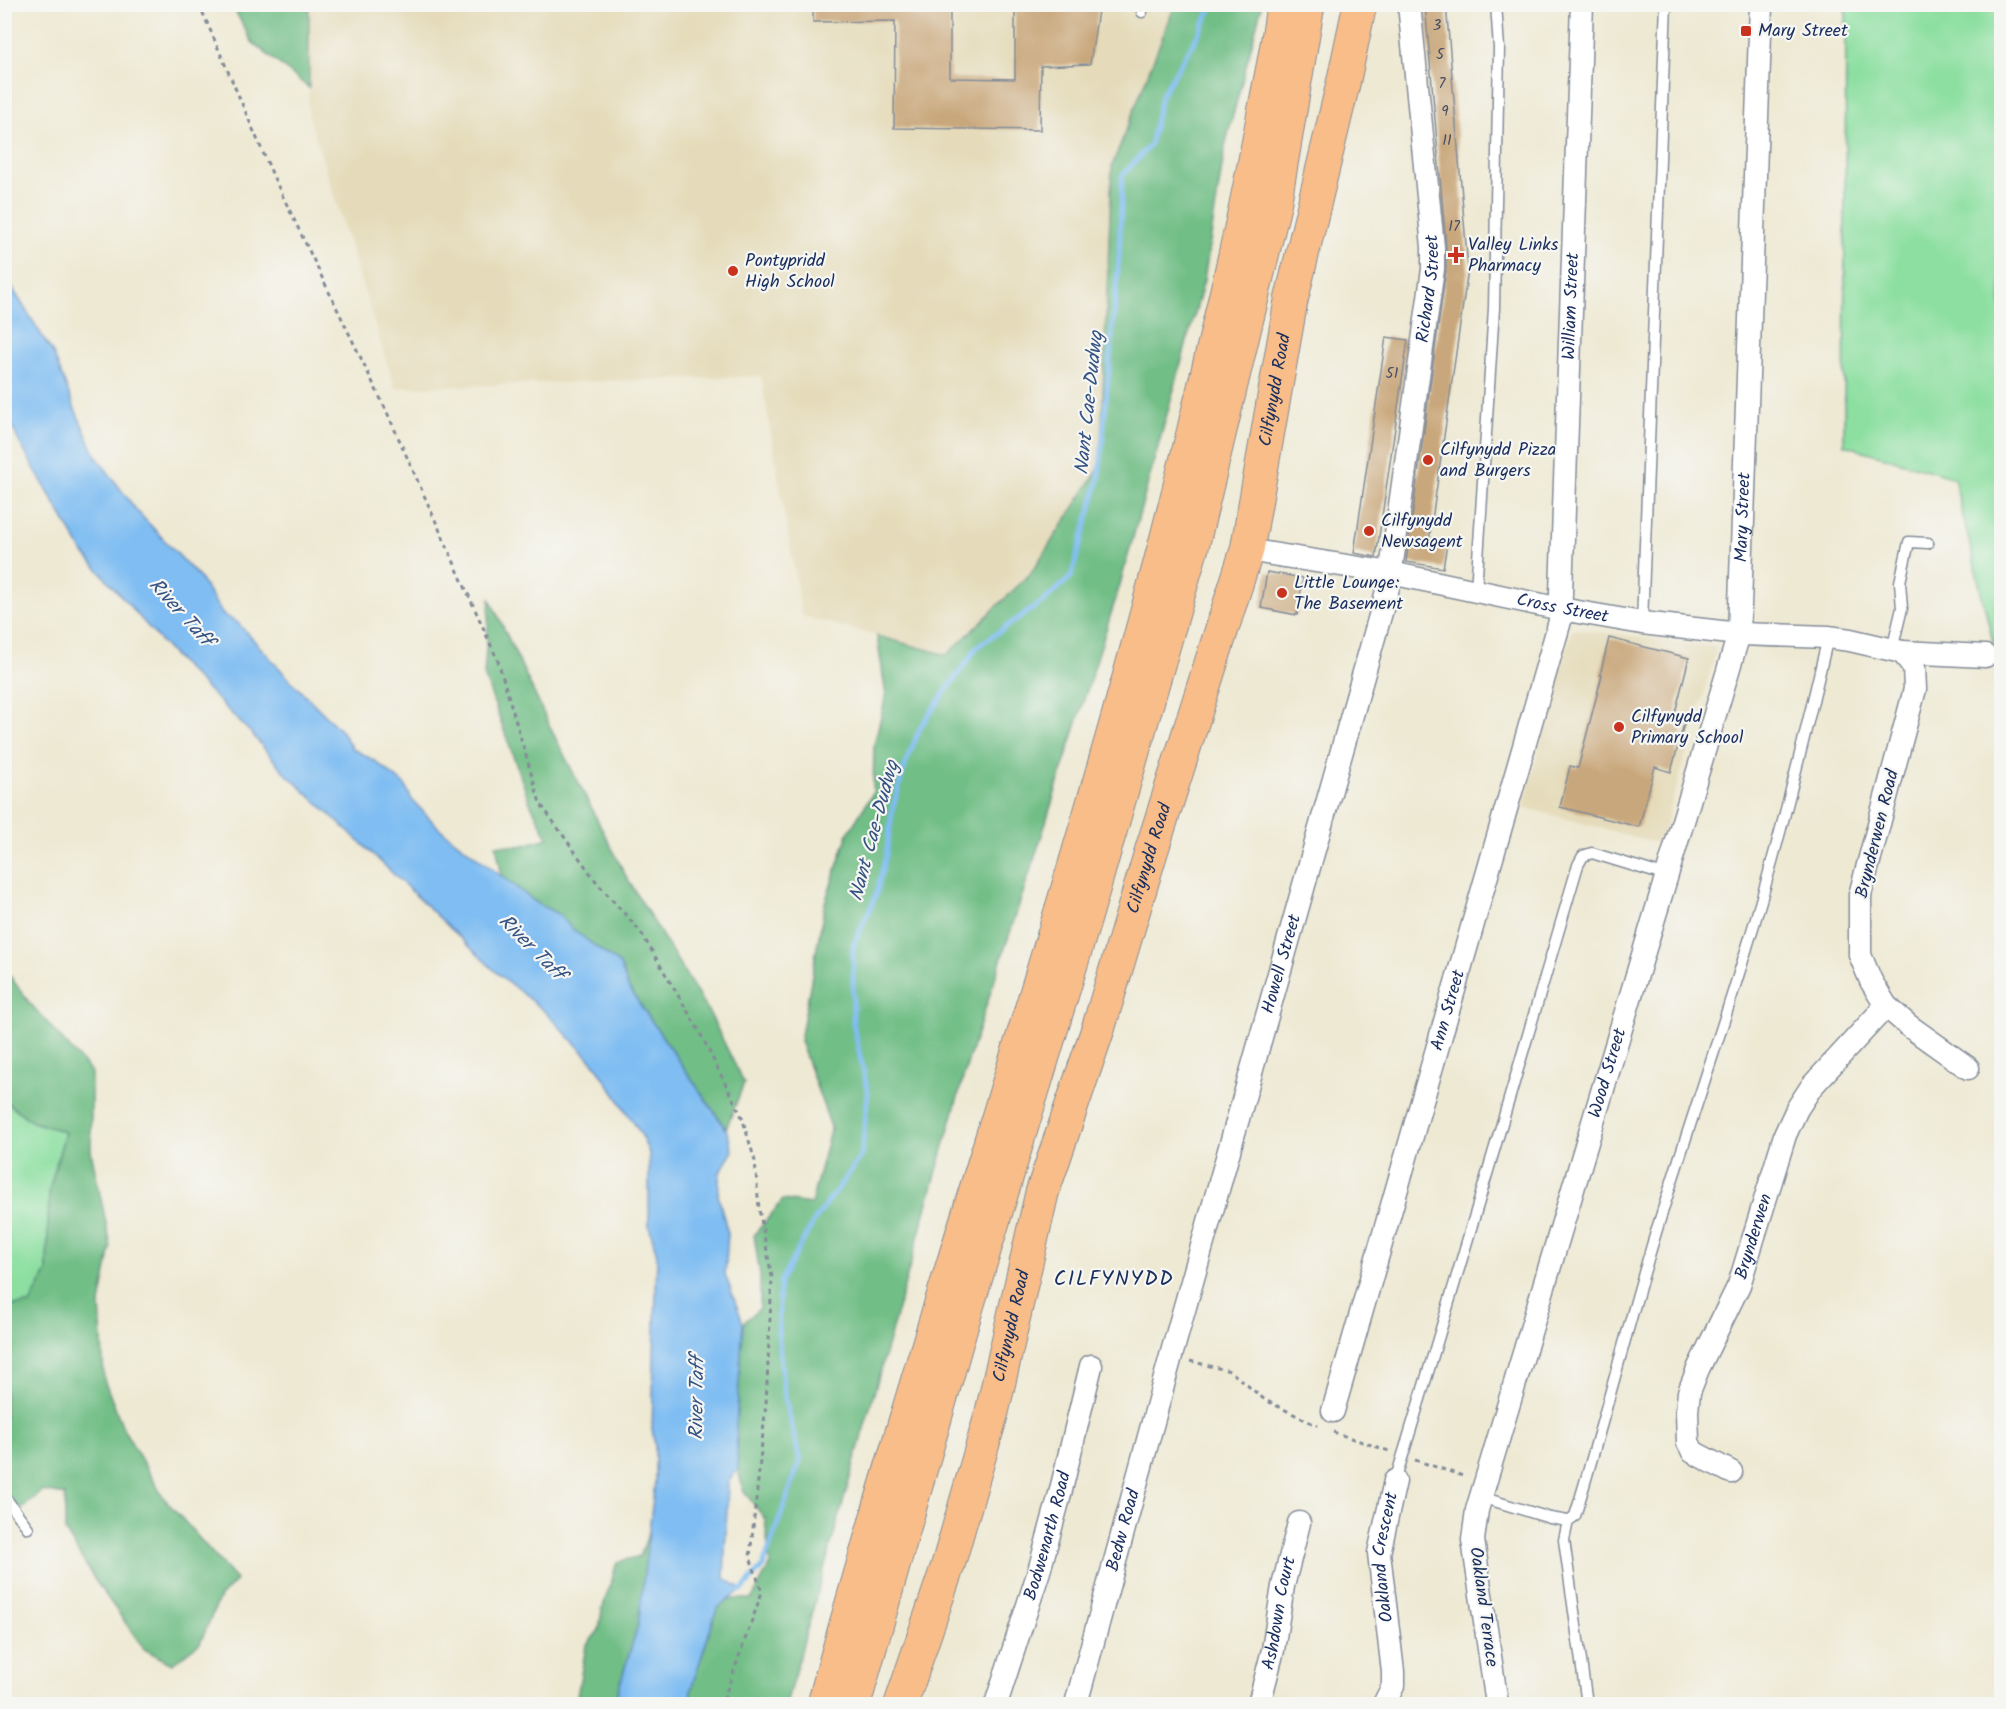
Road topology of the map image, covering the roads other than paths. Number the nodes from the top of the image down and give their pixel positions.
1 (1283, 4) edge
2 (1308, 4) edge
3 (1360, 4) edge
4 (1409, 4) edge
5 (1496, 4) edge
6 (1582, 4) edge
7 (1666, 4) edge
8 (1761, 4) edge
9 (1928, 543) dead end
10 (1247, 550) junction
11 (1391, 573) junction
12 (1476, 591) junction
13 (1561, 609) junction
14 (1642, 623) junction
15 (1739, 634) junction
16 (1828, 637) junction
17 (1892, 650) junction
18 (1985, 656) dead end
19 (1667, 876) junction
20 (1886, 1006) junction
21 (1968, 1068) dead end
22 (1171, 1356) joint
23 (1091, 1366) dead end
24 (1333, 1411) dead end
25 (1731, 1472) dead end
26 (1395, 1481) joint
27 (4, 1496) edge
28 (1479, 1504) junction
29 (1568, 1521) junction
30 (1299, 1523) dead end
31 (28, 1528) dead end
32 (1082, 1703) edge
33 (824, 1704) edge
34 (854, 1704) edge
35 (902, 1704) edge
36 (996, 1704) edge
37 (1259, 1704) edge
38 (1384, 1704) edge
39 (1497, 1704) edge
40 (1587, 1704) edge

1 - 33 main road
2 - 34 main road
3 - 10 main road, Cilfynydd Road
4 - 11 street, Richard Street
5 - 12 lane
6 - 13 street, William Street
7 - 14 lane
8 - 15 street, Mary Street
9 - 17 lane
10 - 11 street, Cross Street
10 - 35 main road, Cilfynydd Road
11 - 12 street, Cross Street
11 - 22 street, Howell Street
12 - 13 street, Cross Street
13 - 14 street, Cross Street
13 - 24 street, Ann Street
14 - 15 street, Cross Street
15 - 16 street, Cross Street
15 - 19 street, Wood Street
16 - 17 street, Cross Street
16 - 29 lane
17 - 18 street, Cross Street
17 - 20 street, Brynderwen Road
19 - 26 lane
19 - 28 street, Wood Street
20 - 21 street, Brynderwen Road
20 - 25 street, Brynderwen
22 - 32 street, Bedw Road
23 - 36 street, Bodwenarth Road
26 - 38 street, Oakland Crescent
27 - 31 lane
28 - 29 lane
28 - 39 street, Oakland Terrace
29 - 40 lane
30 - 37 street, Ashdown Court

